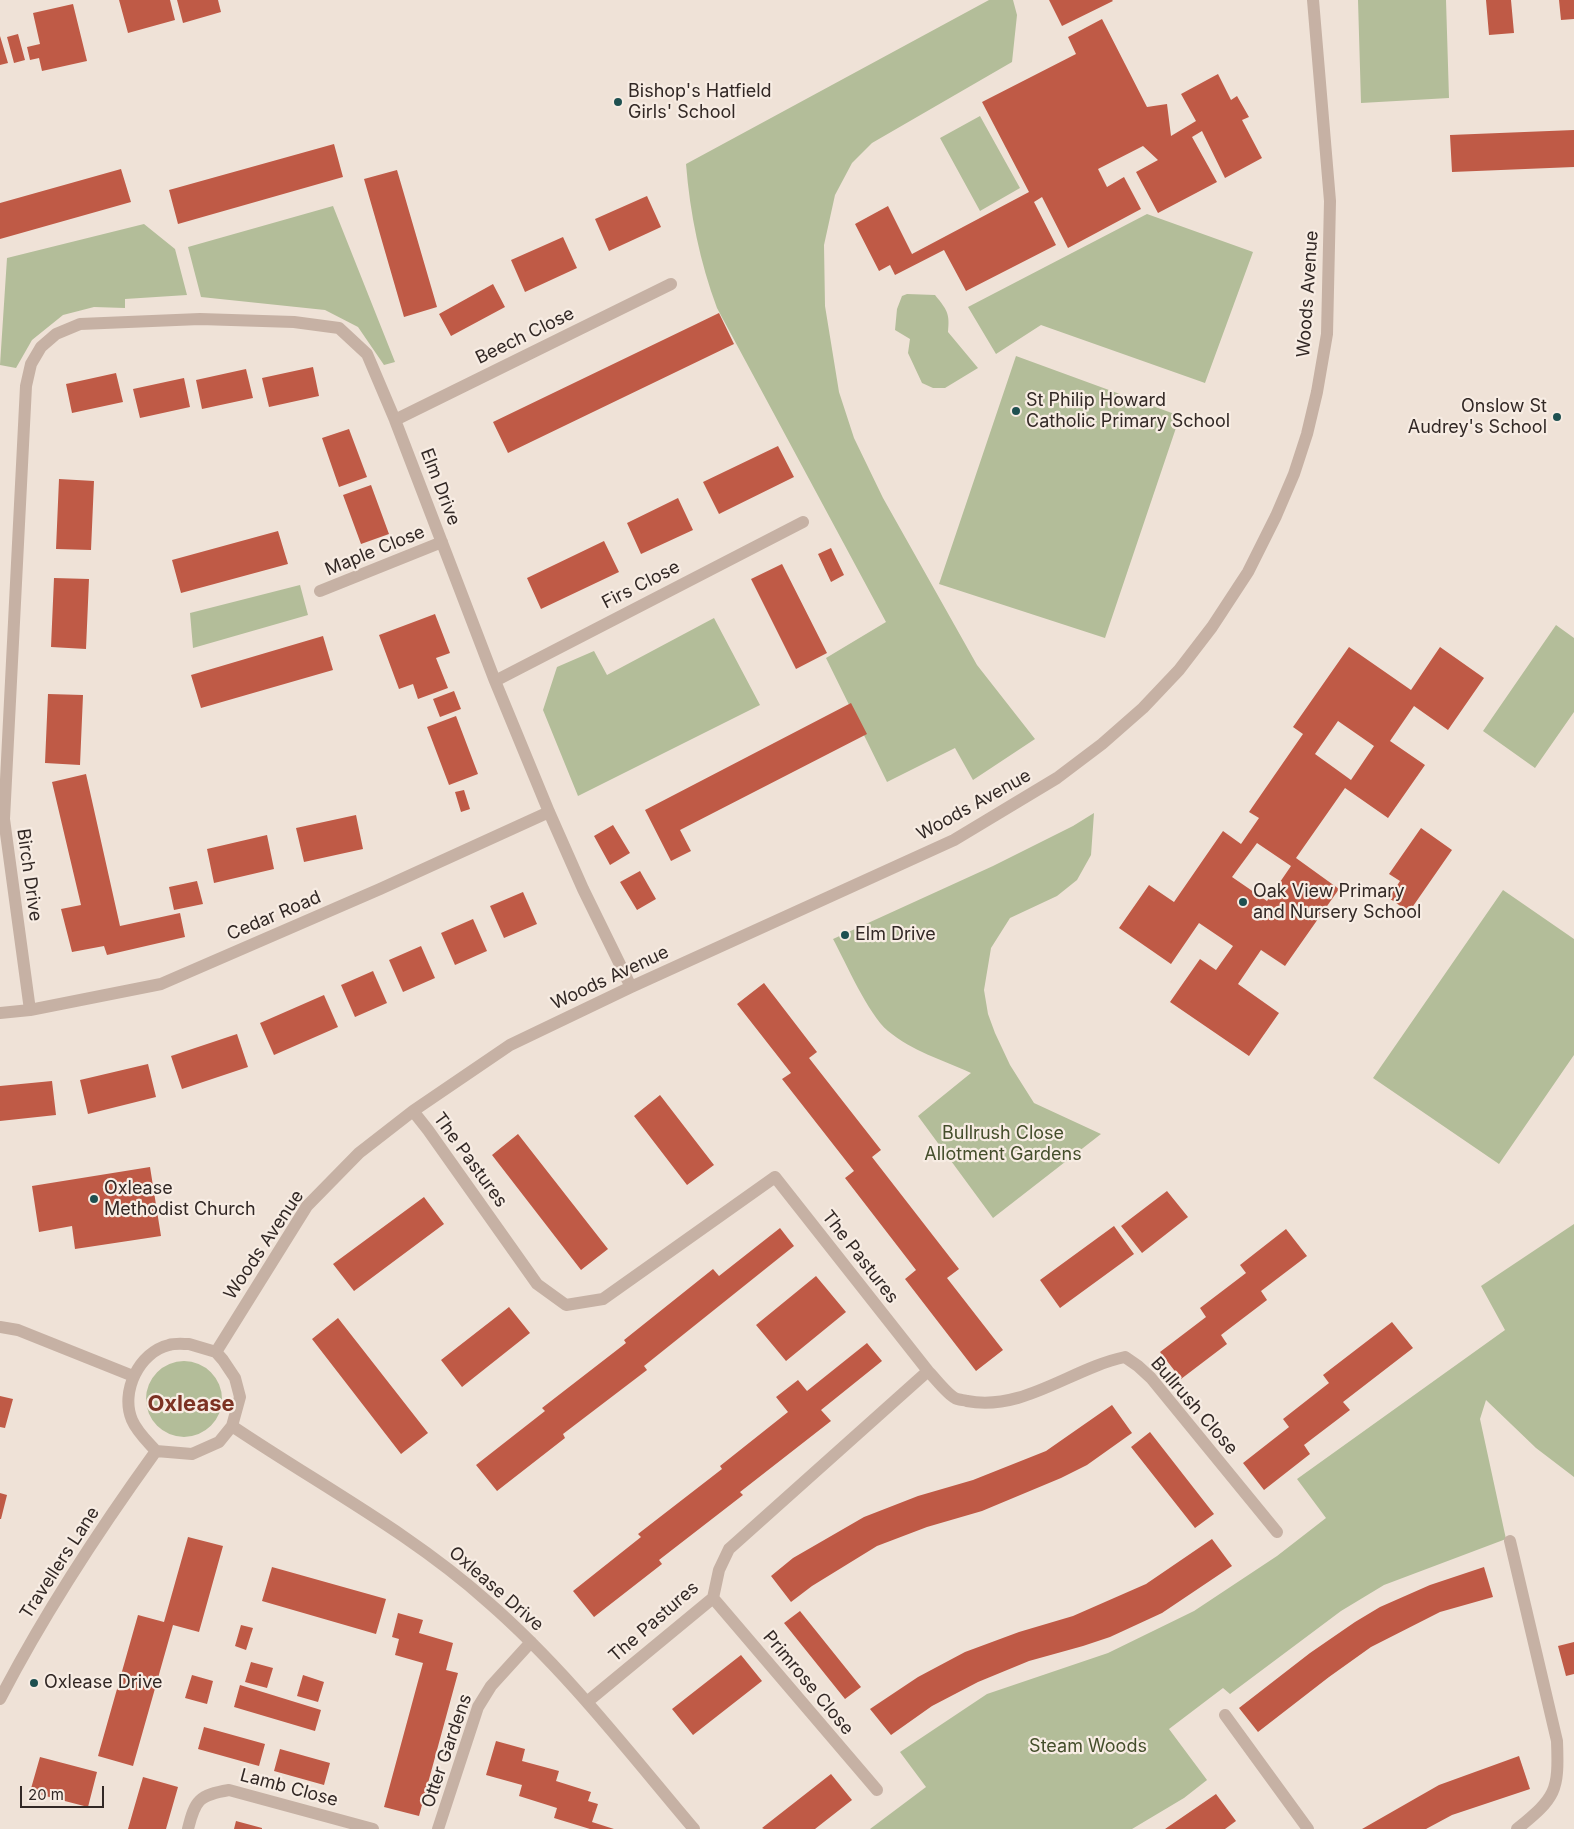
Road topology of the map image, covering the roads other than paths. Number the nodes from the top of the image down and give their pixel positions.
1 (1313, 0) edge
2 (671, 284) dead end
3 (26, 386) joint
4 (395, 420) junction
5 (803, 522) dead end
6 (442, 542) junction
7 (320, 591) dead end
8 (496, 681) junction
9 (549, 812) junction
10 (631, 987) junction
11 (30, 1010) junction
12 (0, 1013) edge
13 (413, 1111) junction
14 (0, 1327) edge
15 (216, 1352) junction
16 (928, 1371) junction
17 (133, 1376) junction
18 (232, 1426) junction
19 (156, 1451) junction
20 (1277, 1532) dead end
21 (1510, 1541) dead end
22 (713, 1598) junction
23 (531, 1642) junction
24 (0, 1699) edge
25 (587, 1702) junction
26 (1224, 1715) dead end
27 (877, 1790) dead end
28 (188, 1829) edge
29 (373, 1829) edge
30 (438, 1829) edge
31 (694, 1829) edge
32 (1308, 1829) edge
33 (1517, 1829) edge

1 - 10 street, Woods Avenue
2 - 4 street, Beech Close
3 - 4 street, Elm Drive
3 - 11 street, Birch Drive
4 - 6 street, Elm Drive
5 - 8 street, Firs Close
6 - 7 street, Maple Close
6 - 8 street, Elm Drive
8 - 9 street, Elm Drive
9 - 10 street, Elm Drive
9 - 11 street, Cedar Road
10 - 13 street, Woods Avenue
11 - 12 street, Cedar Road
13 - 15 street, Woods Avenue
13 - 16 street, The Pastures
14 - 17 street
15 - 17 street
15 - 18 street
16 - 20 street, Bullrush Close
16 - 22 street, The Pastures
17 - 19 street
18 - 19 street
18 - 23 street, Oxlease Drive
19 - 24 street, Travellers Lane
21 - 33 street
22 - 25 street, The Pastures
22 - 27 street, Primrose Close
23 - 25 street, Oxlease Drive
23 - 30 street, Otter Gardens
25 - 31 street, Oxlease Drive
26 - 32 street
28 - 29 street, Lamb Close

